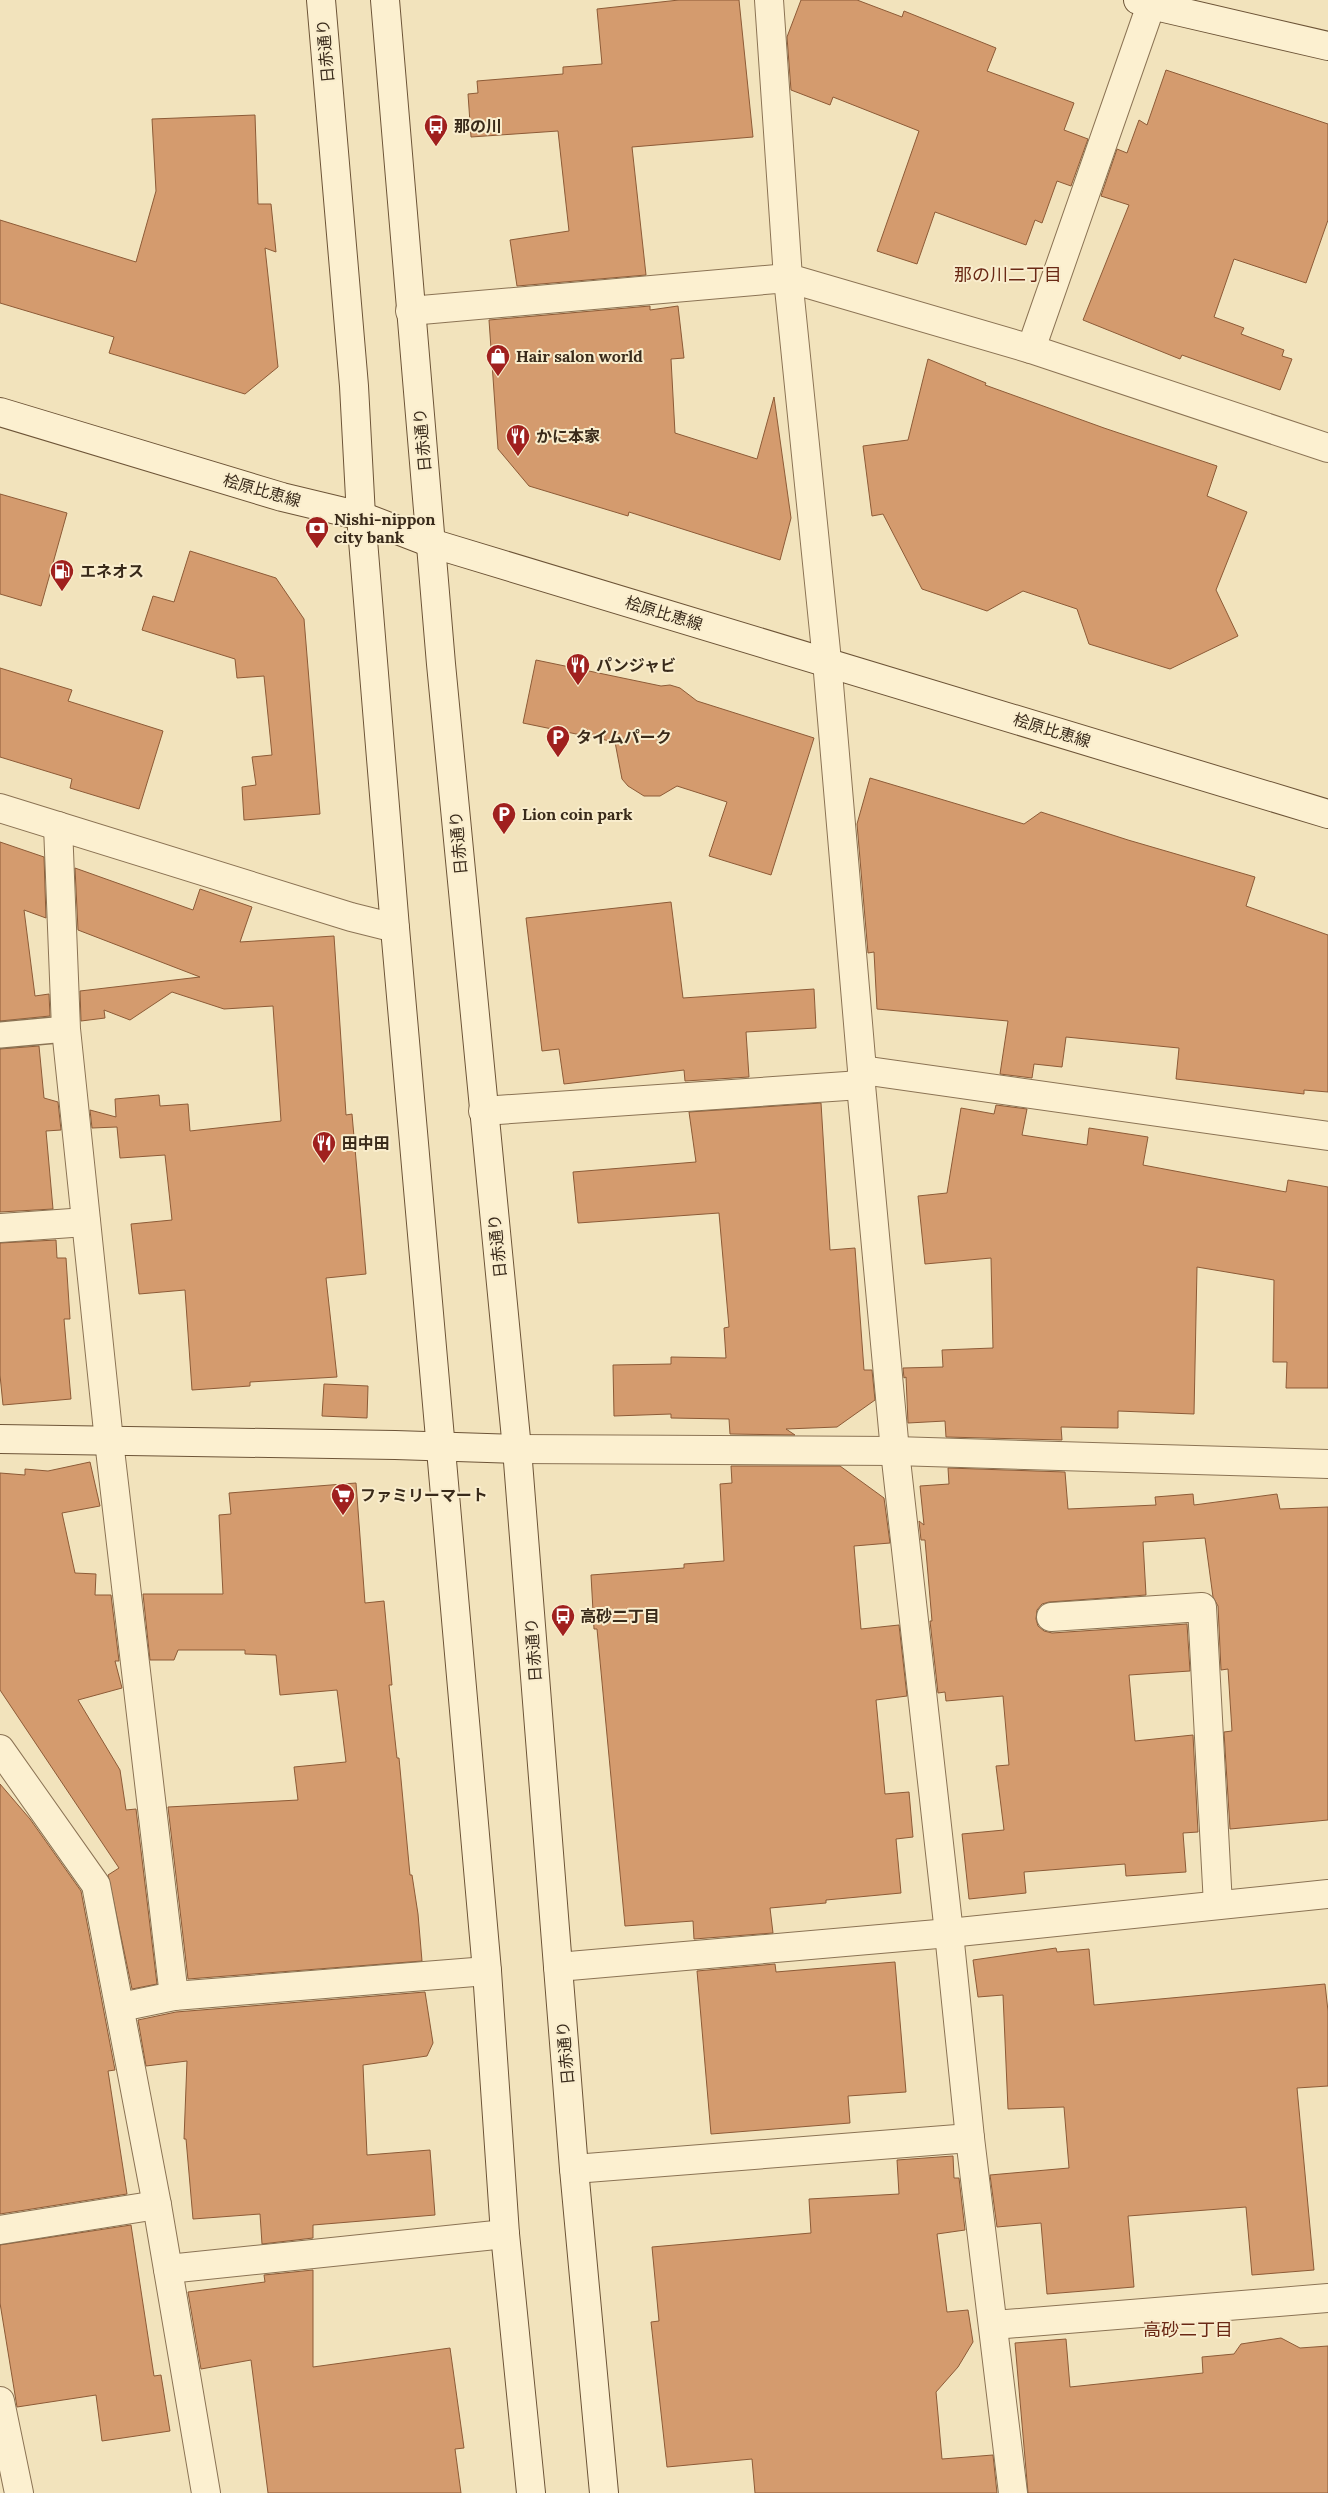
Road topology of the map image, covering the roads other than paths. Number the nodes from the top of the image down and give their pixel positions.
1 (321, 0) edge
2 (385, 0) edge
3 (769, 0) edge
4 (1144, 3) edge
5 (1328, 46) edge
6 (788, 278) junction
7 (410, 311) junction
8 (1030, 349) junction
9 (0, 412) edge
10 (1328, 448) edge
11 (361, 516) junction
12 (431, 543) junction
13 (827, 661) junction
14 (0, 808) edge
15 (1328, 814) edge
16 (58, 826) junction
17 (395, 928) junction
18 (66, 1029) junction
19 (0, 1035) edge
20 (862, 1077) junction
21 (483, 1111) junction
22 (1328, 1136) edge
23 (86, 1222) junction
24 (0, 1228) edge
25 (0, 1439) edge
26 (109, 1441) junction
27 (440, 1446) junction
28 (517, 1449) junction
29 (895, 1451) junction
30 (1328, 1464) edge
31 (1051, 1617) dead end
32 (0, 1748) edge
33 (1328, 1894) edge
34 (1218, 1905) junction
35 (949, 1933) junction
36 (558, 1967) junction
37 (486, 1971) junction
38 (174, 1996) junction
39 (121, 2007) junction
40 (970, 2138) junction
41 (574, 2169) junction
42 (158, 2205) junction
43 (0, 2230) edge
44 (505, 2234) junction
45 (168, 2269) junction
46 (1328, 2298) edge
47 (994, 2325) junction
48 (1, 2413) edge
49 (19, 2493) edge
50 (206, 2493) edge
51 (531, 2493) edge
52 (604, 2493) edge
53 (1012, 2493) edge

1 - 11 street, 日赤通り
2 - 7 street, 日赤通り
3 - 6 street
4 - 5 street
4 - 8 street
6 - 7 street
6 - 8 street
6 - 13 street
7 - 12 street, 日赤通り
8 - 10 street
9 - 11 street, 桧原比恵線
11 - 12 street, 桧原比恵線
11 - 17 street, 日赤通り
12 - 13 street, 桧原比恵線
12 - 21 street, 日赤通り
13 - 15 street, 桧原比恵線
13 - 20 street
14 - 16 street
16 - 17 street
16 - 18 street
17 - 27 street, 日赤通り
18 - 19 lane
18 - 23 street
20 - 21 street
20 - 22 street
20 - 29 street
21 - 28 street, 日赤通り
23 - 24 street
23 - 26 street
25 - 26 street
26 - 27 street
26 - 38 street
27 - 28 street
27 - 37 street, 日赤通り
28 - 29 street
28 - 36 street, 日赤通り
29 - 30 street
29 - 35 street
31 - 34 street
32 - 39 street
33 - 34 street
34 - 35 street
35 - 36 street
35 - 40 street
36 - 41 street, 日赤通り
37 - 38 street
37 - 44 street, 日赤通り
38 - 39 street
39 - 42 street
40 - 41 street
40 - 47 street
41 - 52 street, 日赤通り
42 - 43 street
42 - 45 street
44 - 45 street
44 - 51 street, 日赤通り
45 - 50 street
46 - 47 street
47 - 53 street
48 - 49 street

